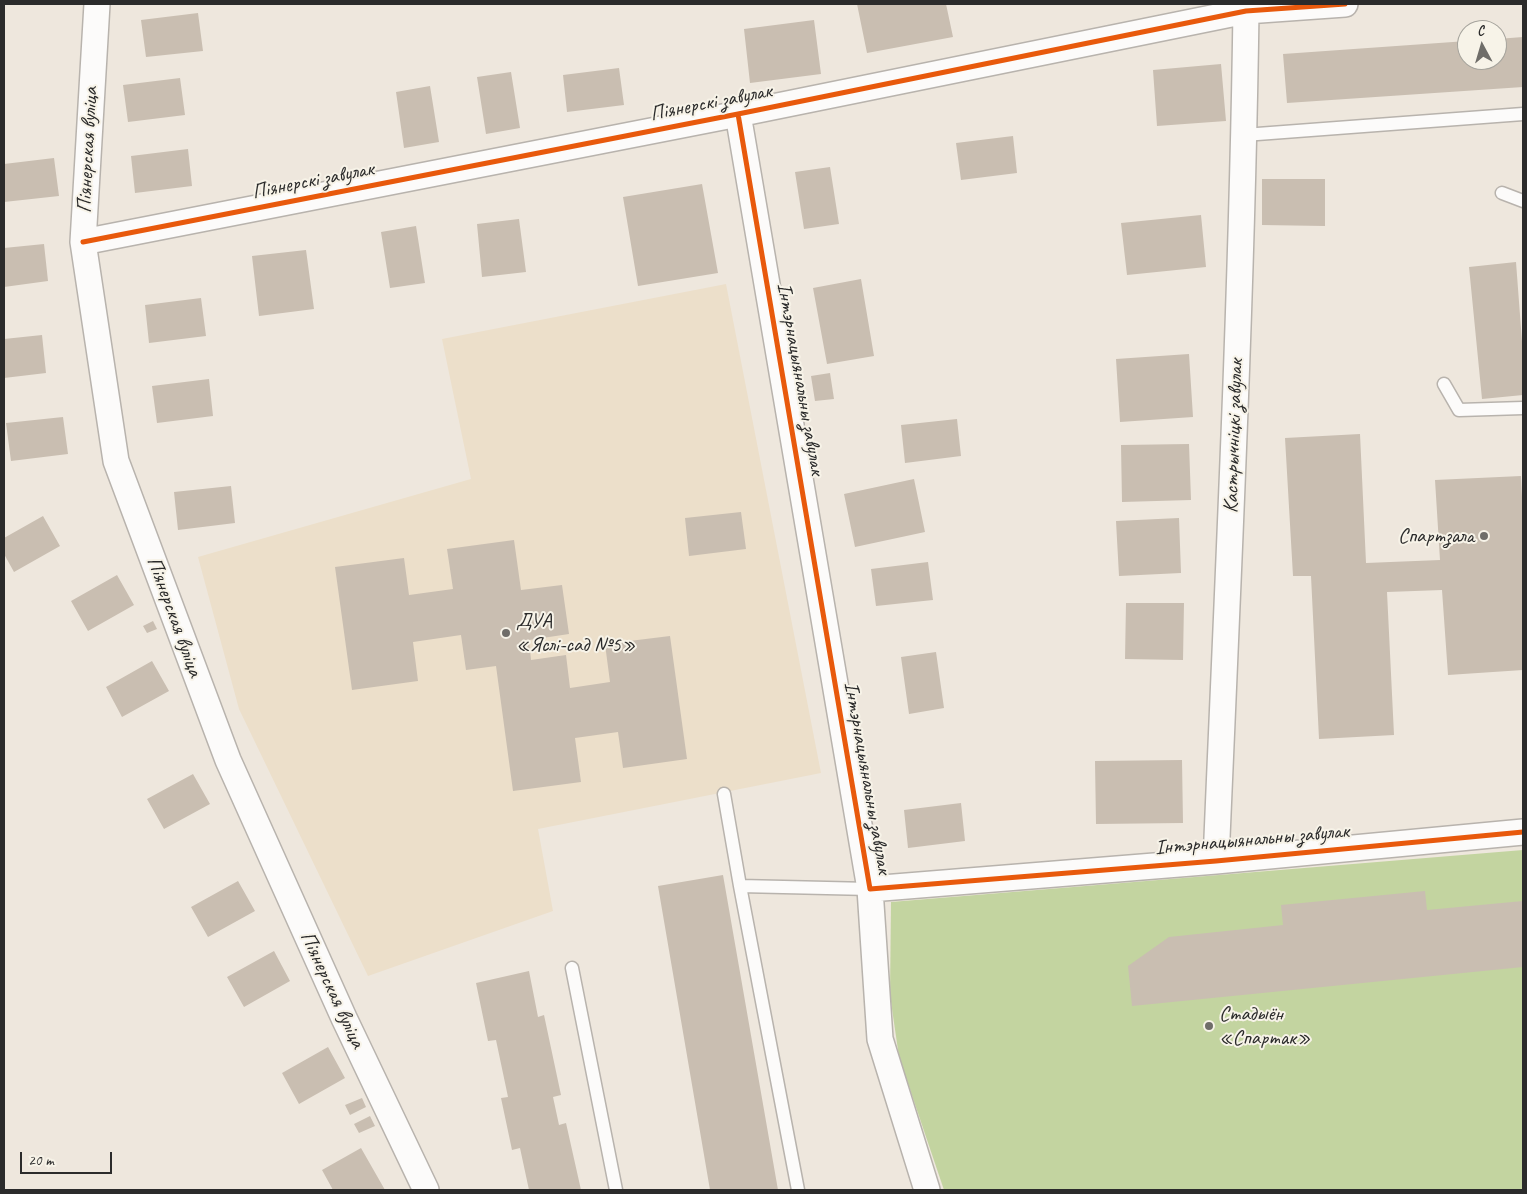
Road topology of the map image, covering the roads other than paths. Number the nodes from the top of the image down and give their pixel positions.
1 (97, 4) edge
2 (1345, 4) edge
3 (1246, 11) junction
4 (738, 114) junction
5 (1523, 114) edge
6 (1244, 135) junction
7 (1502, 193) dead end
8 (1523, 201) edge
9 (83, 242) junction
10 (1444, 384) dead end
11 (1523, 408) edge
12 (724, 794) dead end
13 (1523, 832) edge
14 (1216, 861) junction
15 (740, 886) junction
16 (870, 889) junction
17 (572, 968) dead end
18 (426, 1190) edge
19 (616, 1190) edge
20 (798, 1190) edge
21 (927, 1190) edge

1 - 9 street, Піянерская вуліца
2 - 3 street, Піянерскі завулак
3 - 4 street, Піянерскі завулак
3 - 6 street, Кастрычніцкі завулак
4 - 9 street, Піянерскі завулак
4 - 16 street, Інтэрнацыянальны завулак
5 - 6 lane
6 - 14 street, Кастрычніцкі завулак
7 - 8 lane
9 - 18 street, Піянерская вуліца
10 - 11 lane
12 - 15 lane
13 - 14 street, Інтэрнацыянальны завулак
14 - 16 street, Інтэрнацыянальны завулак
15 - 16 lane
15 - 20 lane
16 - 21 street, Інтэрнацыянальны завулак
17 - 19 lane

